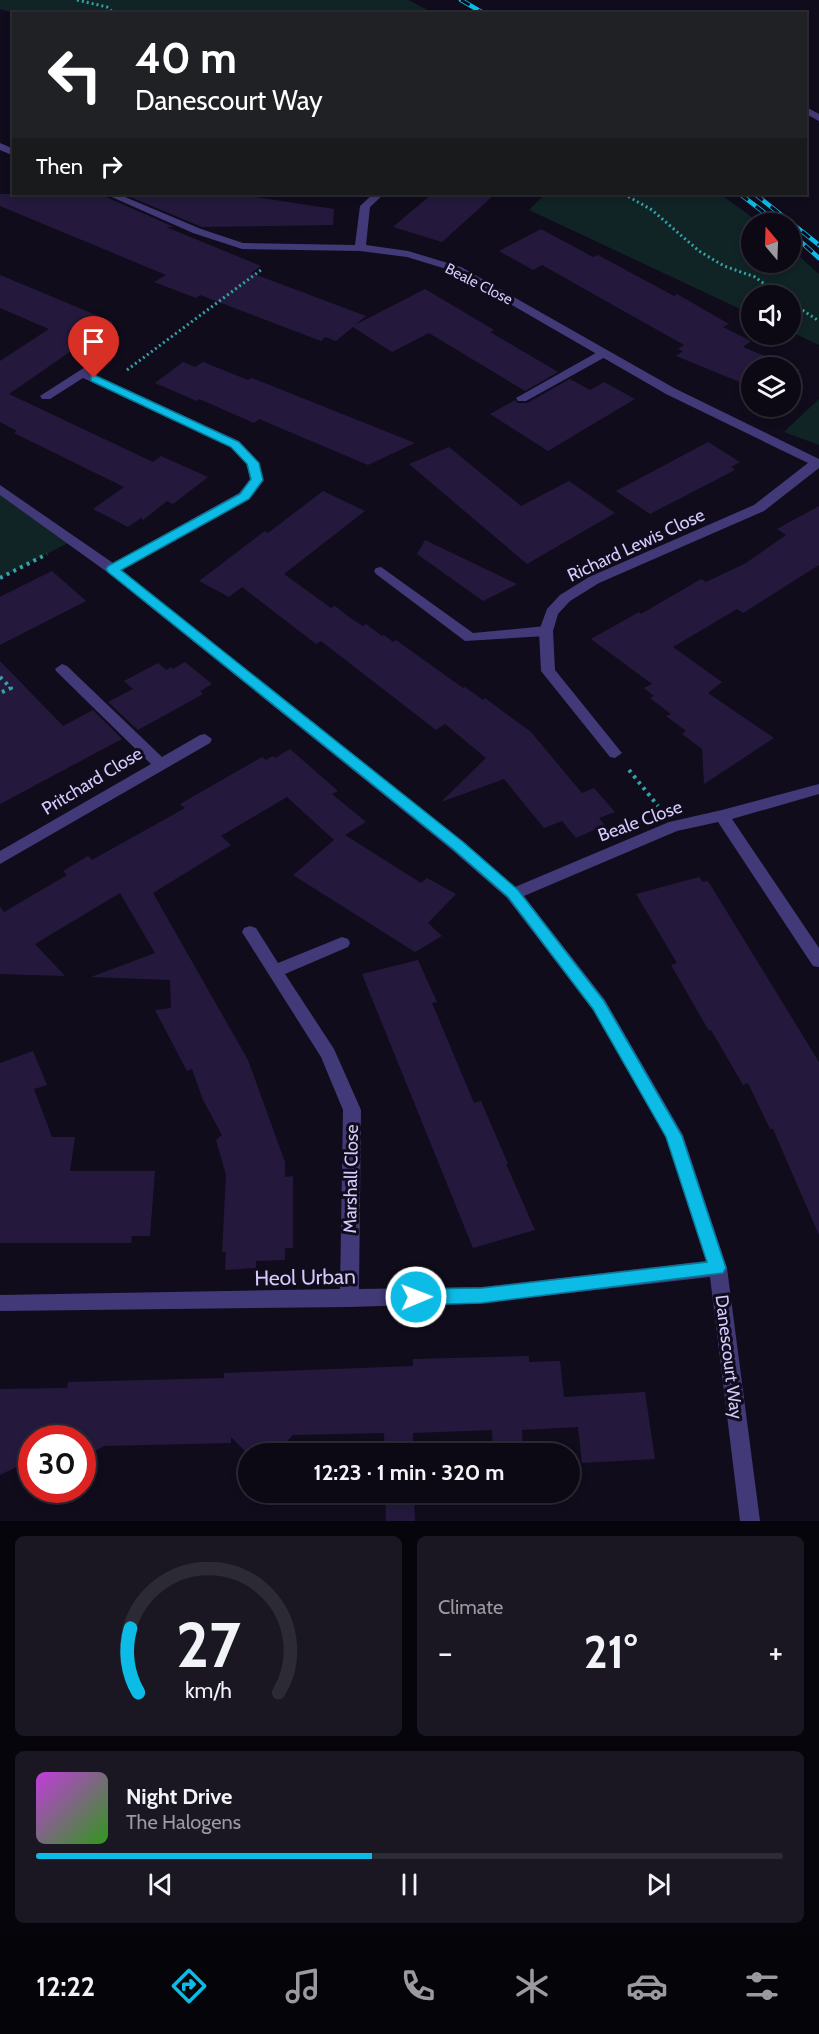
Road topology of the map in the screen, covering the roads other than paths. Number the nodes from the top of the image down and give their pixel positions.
1 (112, 195) edge
2 (378, 195) edge
3 (360, 248) junction
4 (603, 353) junction
5 (108, 357) dead end
6 (82, 373) junction
7 (46, 396) dead end
8 (522, 398) dead end
9 (818, 463) edge
10 (0, 489) edge
11 (112, 569) junction
12 (381, 571) dead end
13 (546, 631) junction
14 (62, 669) dead end
15 (205, 739) dead end
16 (615, 753) road end
17 (160, 764) junction
18 (819, 789) edge
19 (722, 816) junction
20 (0, 858) edge
21 (513, 894) junction
22 (250, 932) dead end
23 (342, 943) dead end
24 (819, 961) edge
25 (275, 971) junction
26 (717, 1268) junction
27 (349, 1299) junction
28 (0, 1303) edge
29 (750, 1521) edge

1 - 3 street, Beale Close
2 - 3 street
3 - 4 street, Beale Close
4 - 8 street
4 - 9 street, Beale Close
5 - 6 street
6 - 7 street
6 - 11 street
9 - 13 street, Richard Lewis Close
10 - 11 street, Danescourt Way
11 - 21 street, Danescourt Way
12 - 13 street
13 - 16 street, Richard Lewis Close
14 - 17 street
15 - 17 street, Pritchard Close
17 - 20 street, Pritchard Close
18 - 19 street, Beale Close
19 - 21 street, Beale Close
19 - 24 street
21 - 26 street, Danescourt Way
22 - 25 street, Marshall Close
23 - 25 street
25 - 27 street, Marshall Close
26 - 27 street, Heol Urban
26 - 29 street, Danescourt Way
27 - 28 street, Heol Urban

